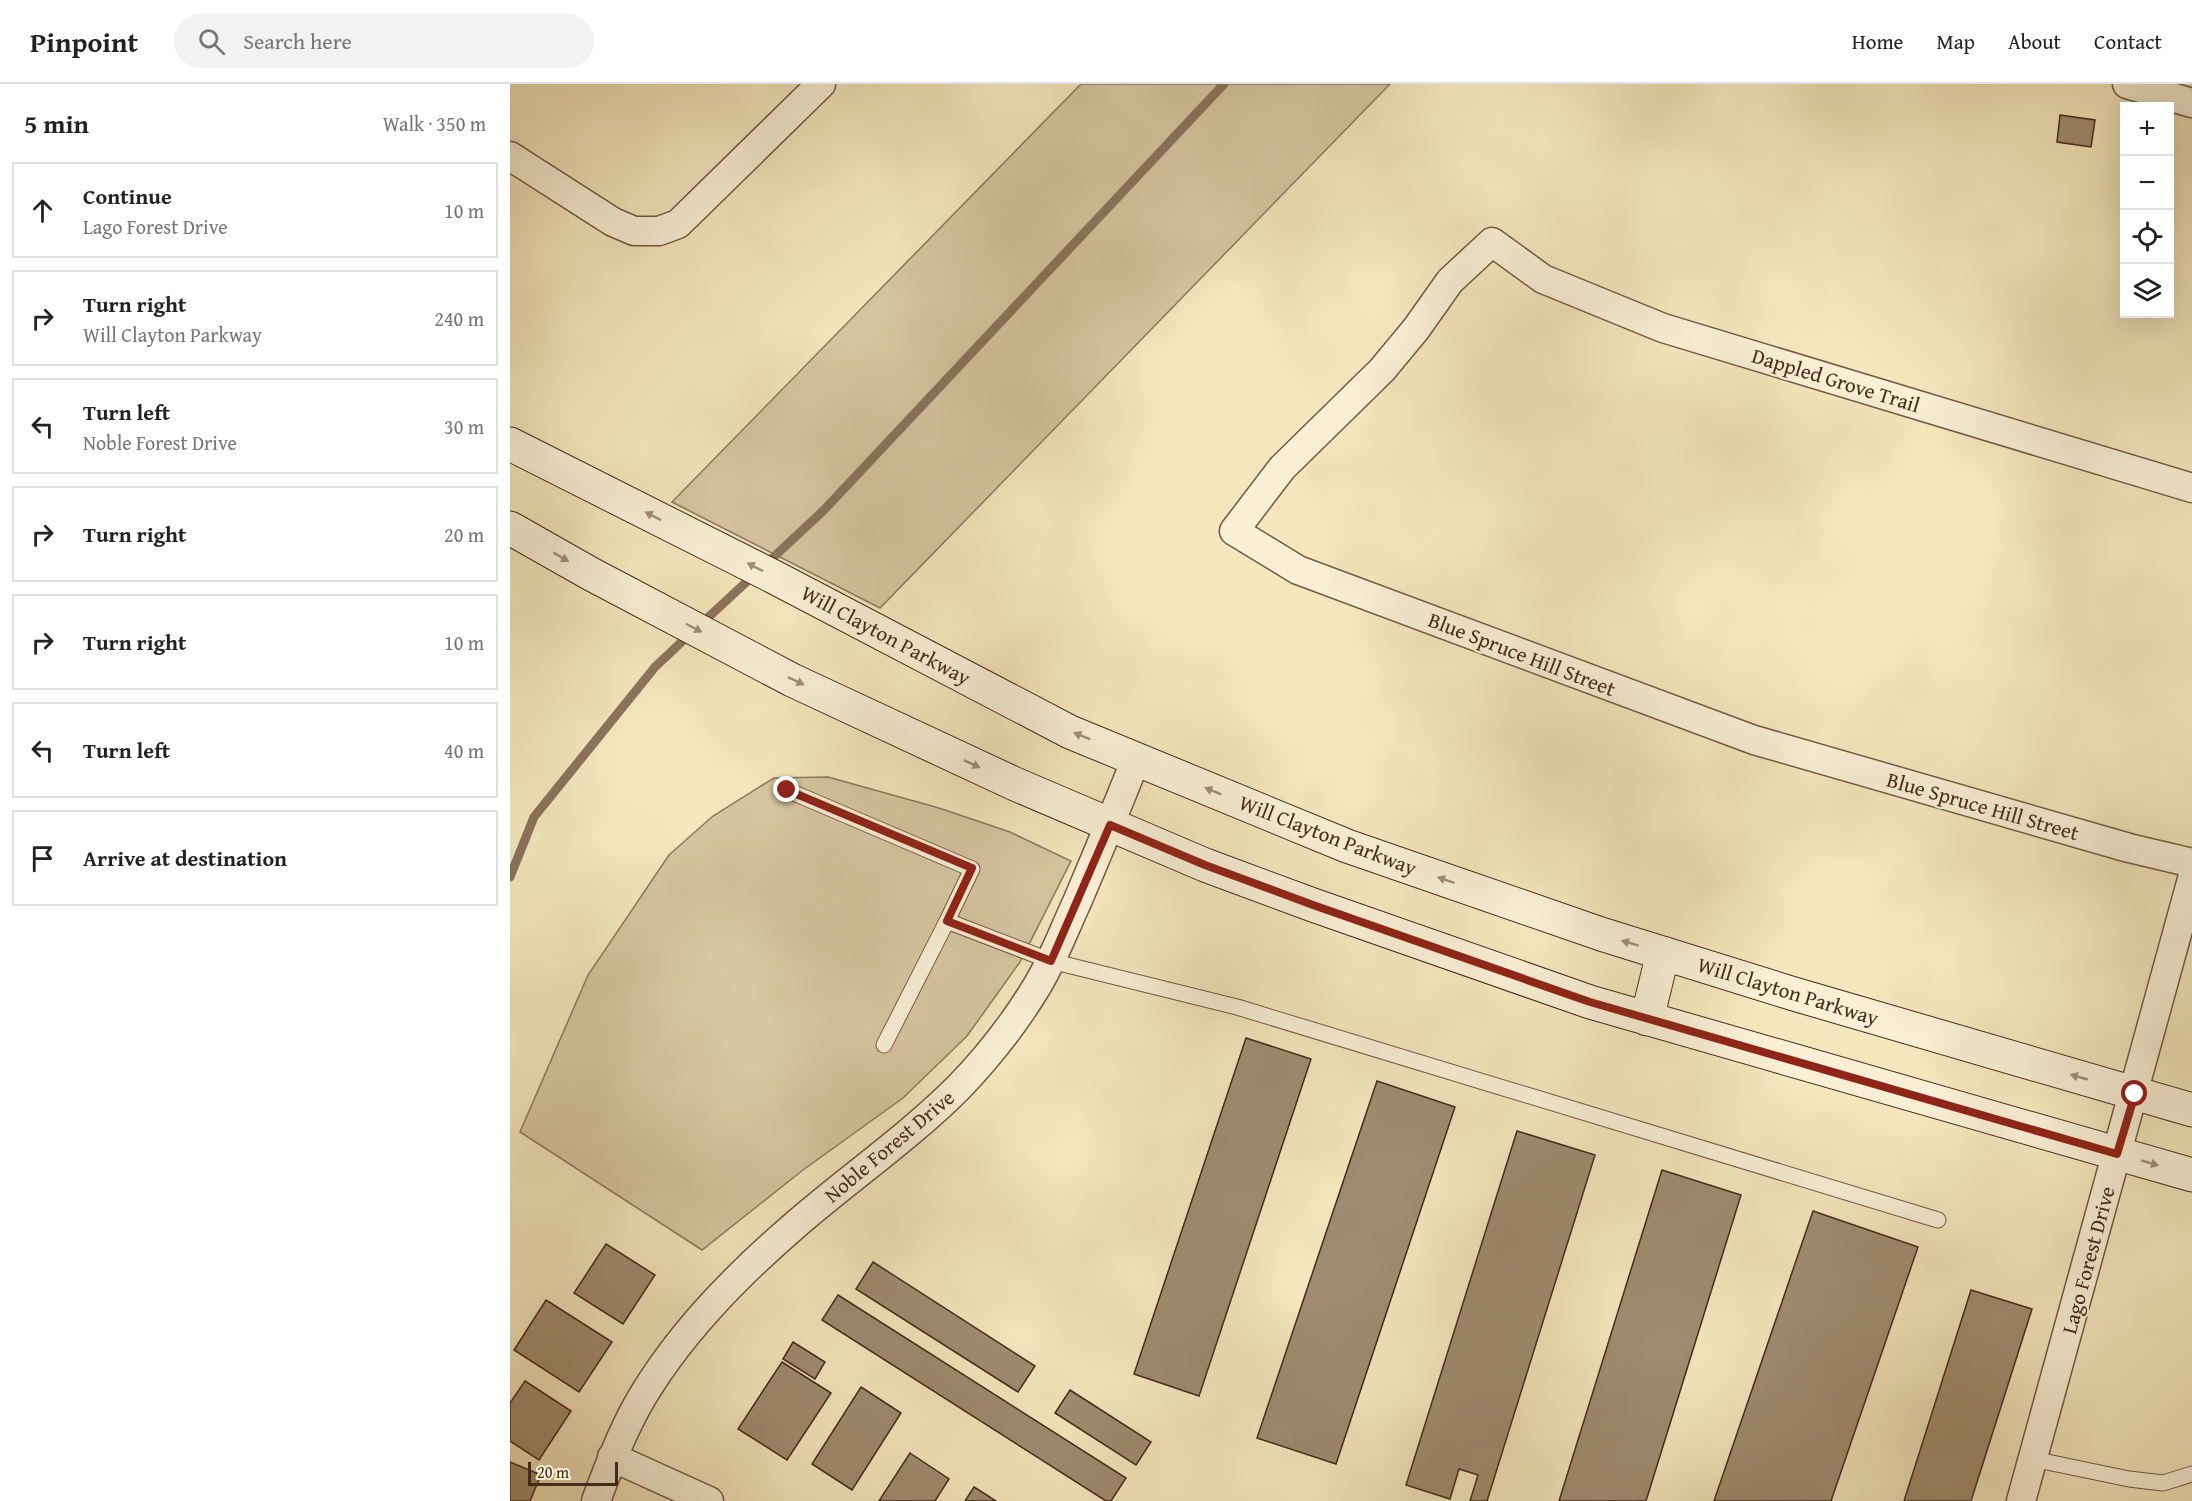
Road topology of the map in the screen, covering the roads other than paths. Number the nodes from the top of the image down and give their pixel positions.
1 (821, 84) edge
2 (2127, 84) edge
3 (2192, 103) edge
4 (510, 156) edge
5 (1492, 242) joint
6 (510, 444) edge
7 (2192, 488) edge
8 (510, 528) edge
9 (1136, 759) junction
10 (787, 790) dead end
11 (1110, 825) junction
12 (2192, 863) edge
13 (2192, 879) edge
14 (947, 921) junction
15 (1663, 953) junction
16 (1051, 961) junction
17 (1647, 1019) junction
18 (884, 1045) dead end
19 (2135, 1094) junction
20 (2192, 1110) edge
21 (2117, 1154) junction
22 (2192, 1175) edge
23 (1938, 1220) dead end
24 (612, 1457) junction
25 (2033, 1459) junction
26 (2192, 1473) edge
27 (596, 1501) edge
28 (710, 1501) edge
29 (2021, 1501) edge

1 - 4 street
2 - 3 street
5 - 7 street, Dappled Grove Trail
5 - 12 street, Blue Spruce Hill Street
9 -> 6 main road, Will Clayton Parkway
8 -> 11 main road
9 - 11 street, Noble Forest Drive
15 -> 9 main road, Will Clayton Parkway
10 - 14 lane
11 - 16 street, Noble Forest Drive
11 - 17 main road
13 - 19 street, Lago Forest Drive
14 - 16 lane
14 - 18 lane
15 - 17 main road
19 -> 15 main road, Will Clayton Parkway
16 - 23 lane
16 - 24 street, Noble Forest Drive
17 - 21 main road
19 - 20 main road, Will Clayton Parkway
19 - 21 street, Lago Forest Drive
21 -> 22 main road
21 - 25 street, Lago Forest Drive
24 - 27 street, Noble Forest Drive
24 - 28 street
25 - 26 lane
25 - 29 street, Lago Forest Drive

